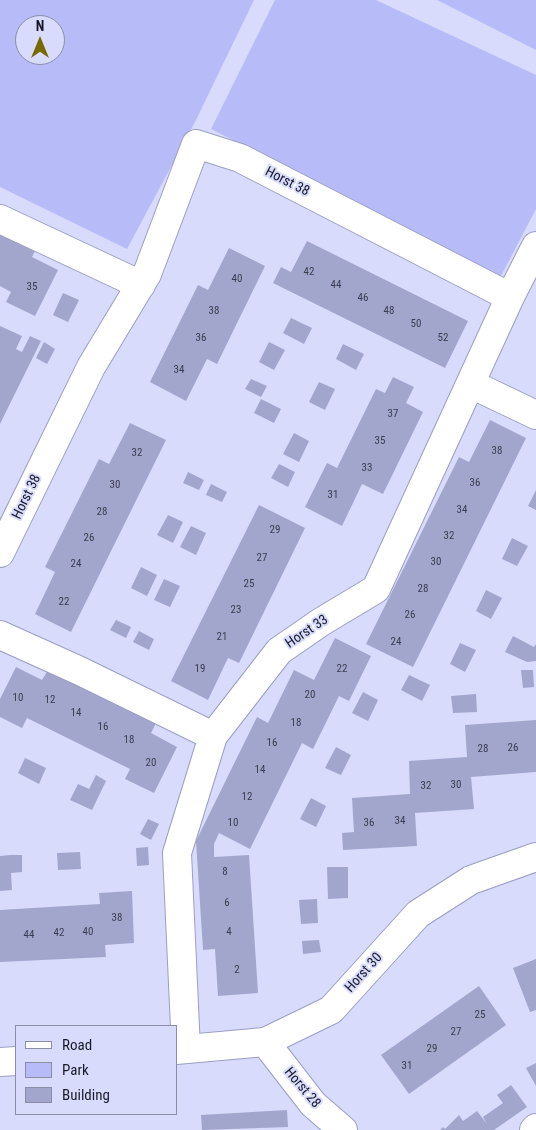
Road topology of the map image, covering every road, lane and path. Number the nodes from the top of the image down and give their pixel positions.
1 (0, 218) edge
2 (536, 246) edge
3 (141, 285) junction
4 (510, 297) junction
5 (471, 384) junction
6 (536, 415) edge
7 (0, 553) edge
8 (0, 635) edge
9 (213, 736) junction
10 (536, 857) edge
11 (265, 1042) junction
12 (181, 1050) edge
13 (15, 1061) edge
14 (0, 1062) edge
15 (343, 1130) edge

1 - 3 street
2 - 4 street, Horst 33
3 - 4 street, Horst 38
3 - 7 street, Horst 38
4 - 5 street, Horst 33
5 - 6 street
5 - 9 street, Horst 33
8 - 9 street
9 - 12 street, Horst 33
10 - 11 street, Horst 30
11 - 12 street, Horst 30
11 - 15 street, Horst 28
13 - 14 street

